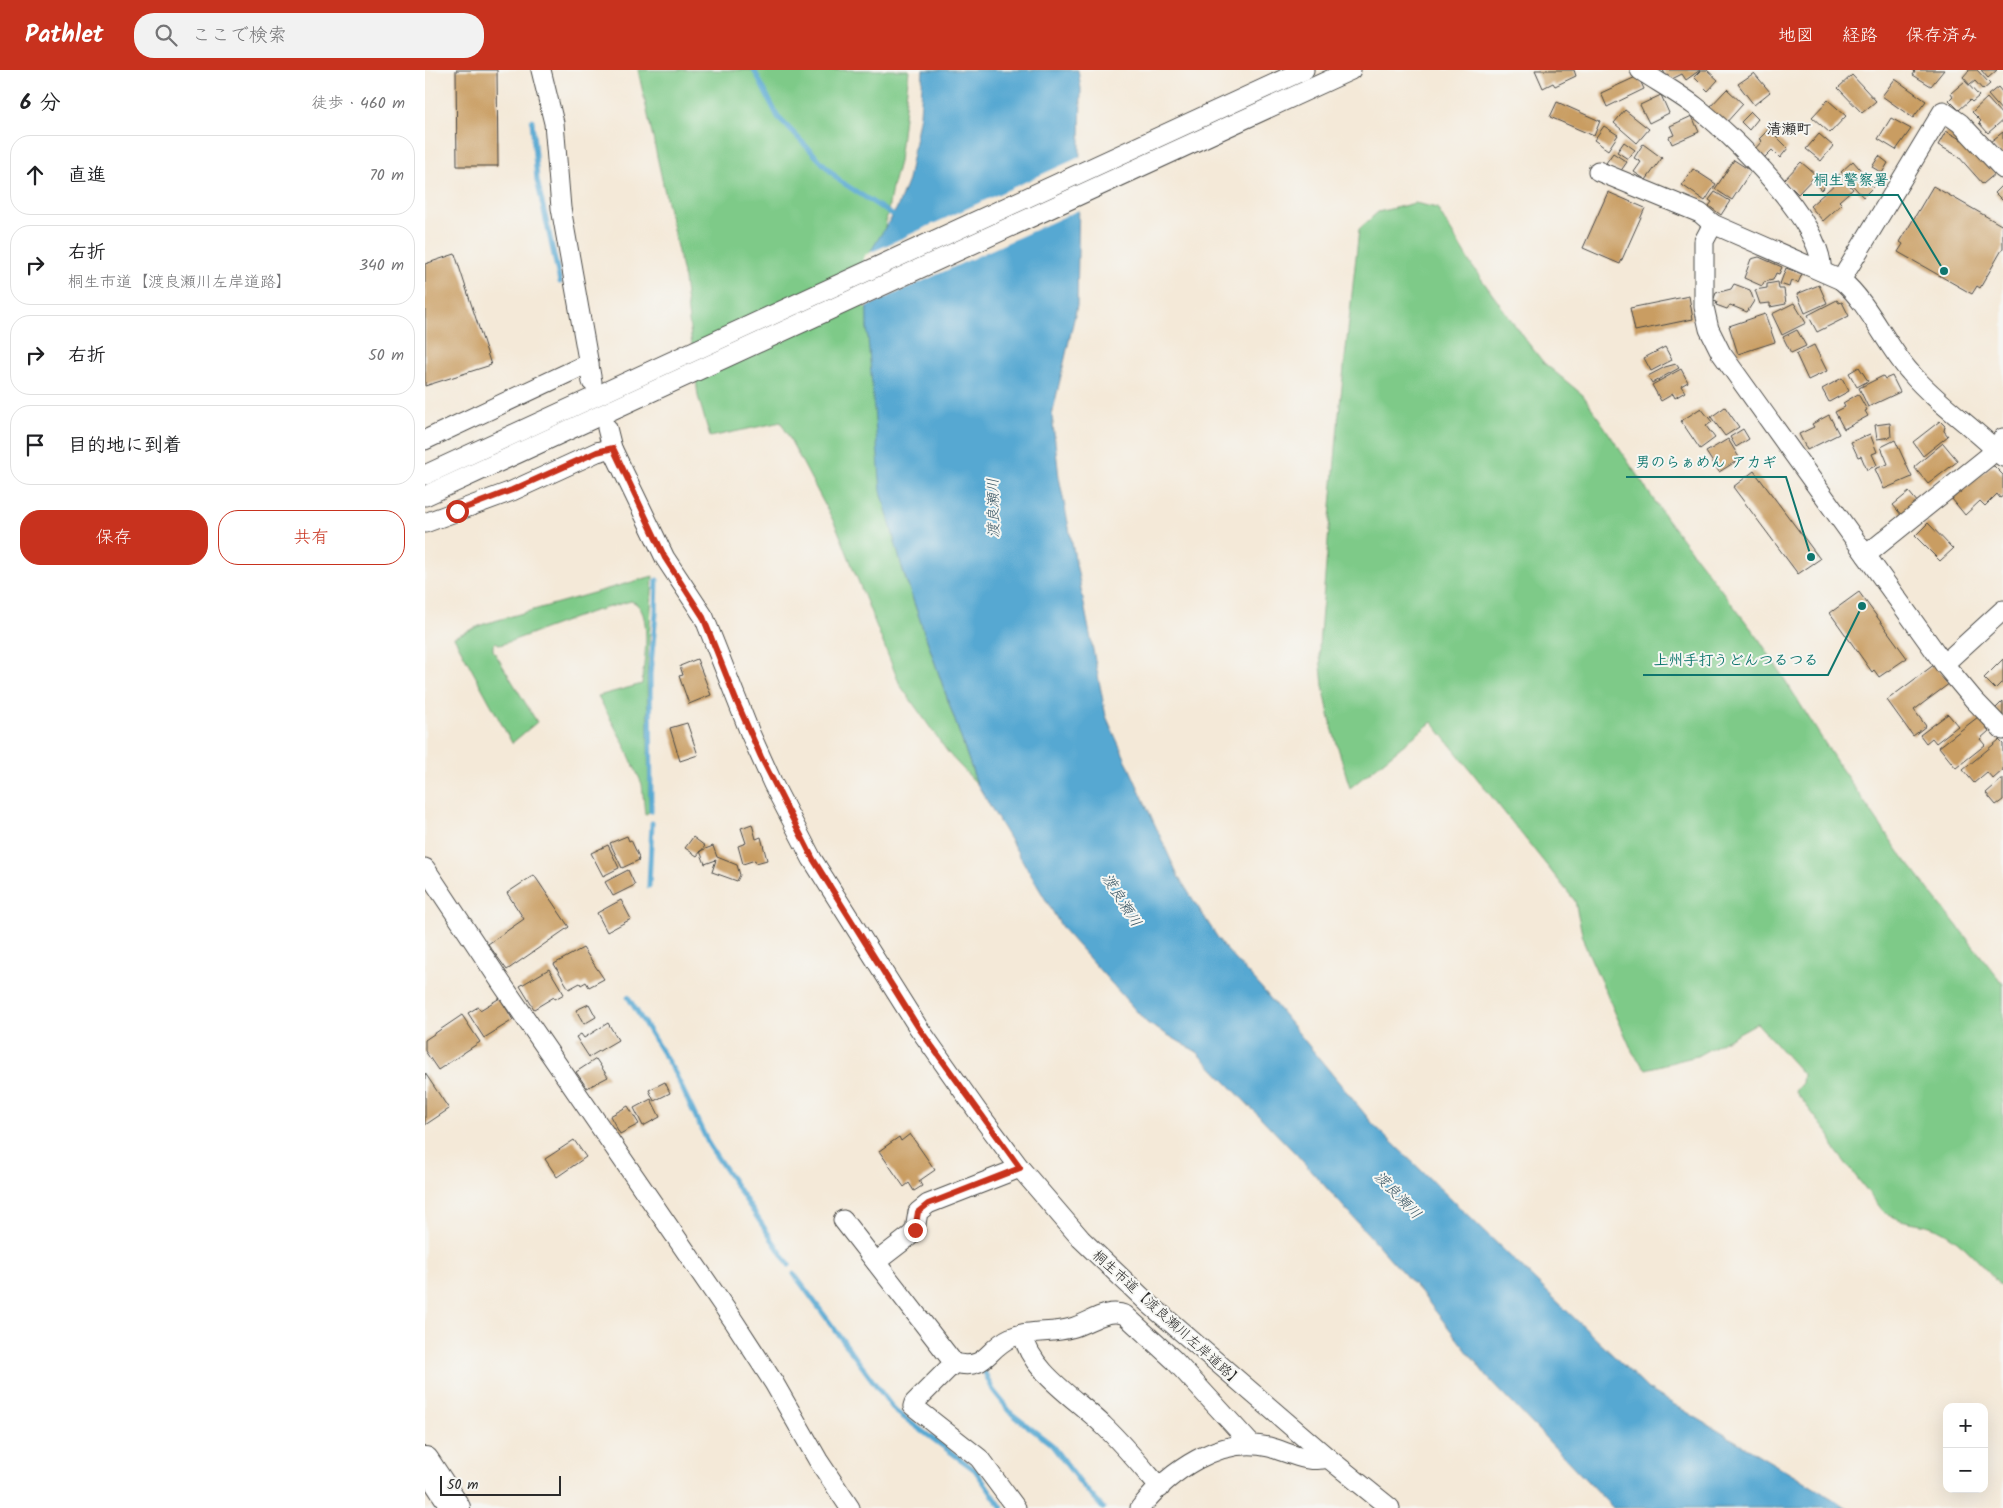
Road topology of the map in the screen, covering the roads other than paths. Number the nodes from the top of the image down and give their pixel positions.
1 (541, 70) edge
2 (1304, 70) edge
3 (1351, 70) edge
4 (1641, 70) edge
5 (2003, 169) edge
6 (1598, 171) dead end
7 (1713, 224) junction
8 (1821, 270) junction
9 (1841, 280) junction
10 (589, 363) junction
11 (592, 382) dead end
12 (607, 428) dead end
13 (425, 440) edge
14 (613, 448) junction
15 (2000, 448) edge
16 (425, 475) edge
17 (425, 496) edge
18 (425, 523) edge
19 (1866, 554) junction
20 (2003, 610) edge
21 (1944, 664) junction
22 (2003, 730) edge
23 (425, 868) edge
24 (1020, 1168) junction
25 (843, 1220) dead end
26 (875, 1262) junction
27 (1023, 1334) junction
28 (954, 1363) junction
29 (1251, 1444) junction
30 (1327, 1458) junction
31 (425, 1461) edge
32 (1160, 1488) junction
33 (456, 1508) edge
34 (850, 1508) edge
35 (1016, 1508) edge
36 (1140, 1508) edge
37 (1390, 1508) edge

1 - 10 street
2 - 16 street
3 - 17 street
4 - 8 street
5 - 9 street
6 - 7 street
7 - 8 street
7 - 19 street
8 - 9 street
9 - 15 street
10 - 11 street
10 - 13 street
12 - 14 street, 桐生市道【渡良瀬川左岸道路】
14 - 18 street
14 - 24 street, 桐生市道【渡良瀬川左岸道路】
15 - 19 street
19 - 21 street
20 - 21 street
21 - 22 street
23 - 34 street
24 - 26 street
24 - 30 street, 桐生市道【渡良瀬川左岸道路】
25 - 26 street
26 - 28 street
27 - 28 street
27 - 29 street
27 - 32 street
28 - 35 street
29 - 30 street
29 - 32 street
30 - 37 street, 桐生市道【渡良瀬川左岸道路】
31 - 33 highway
32 - 36 street

